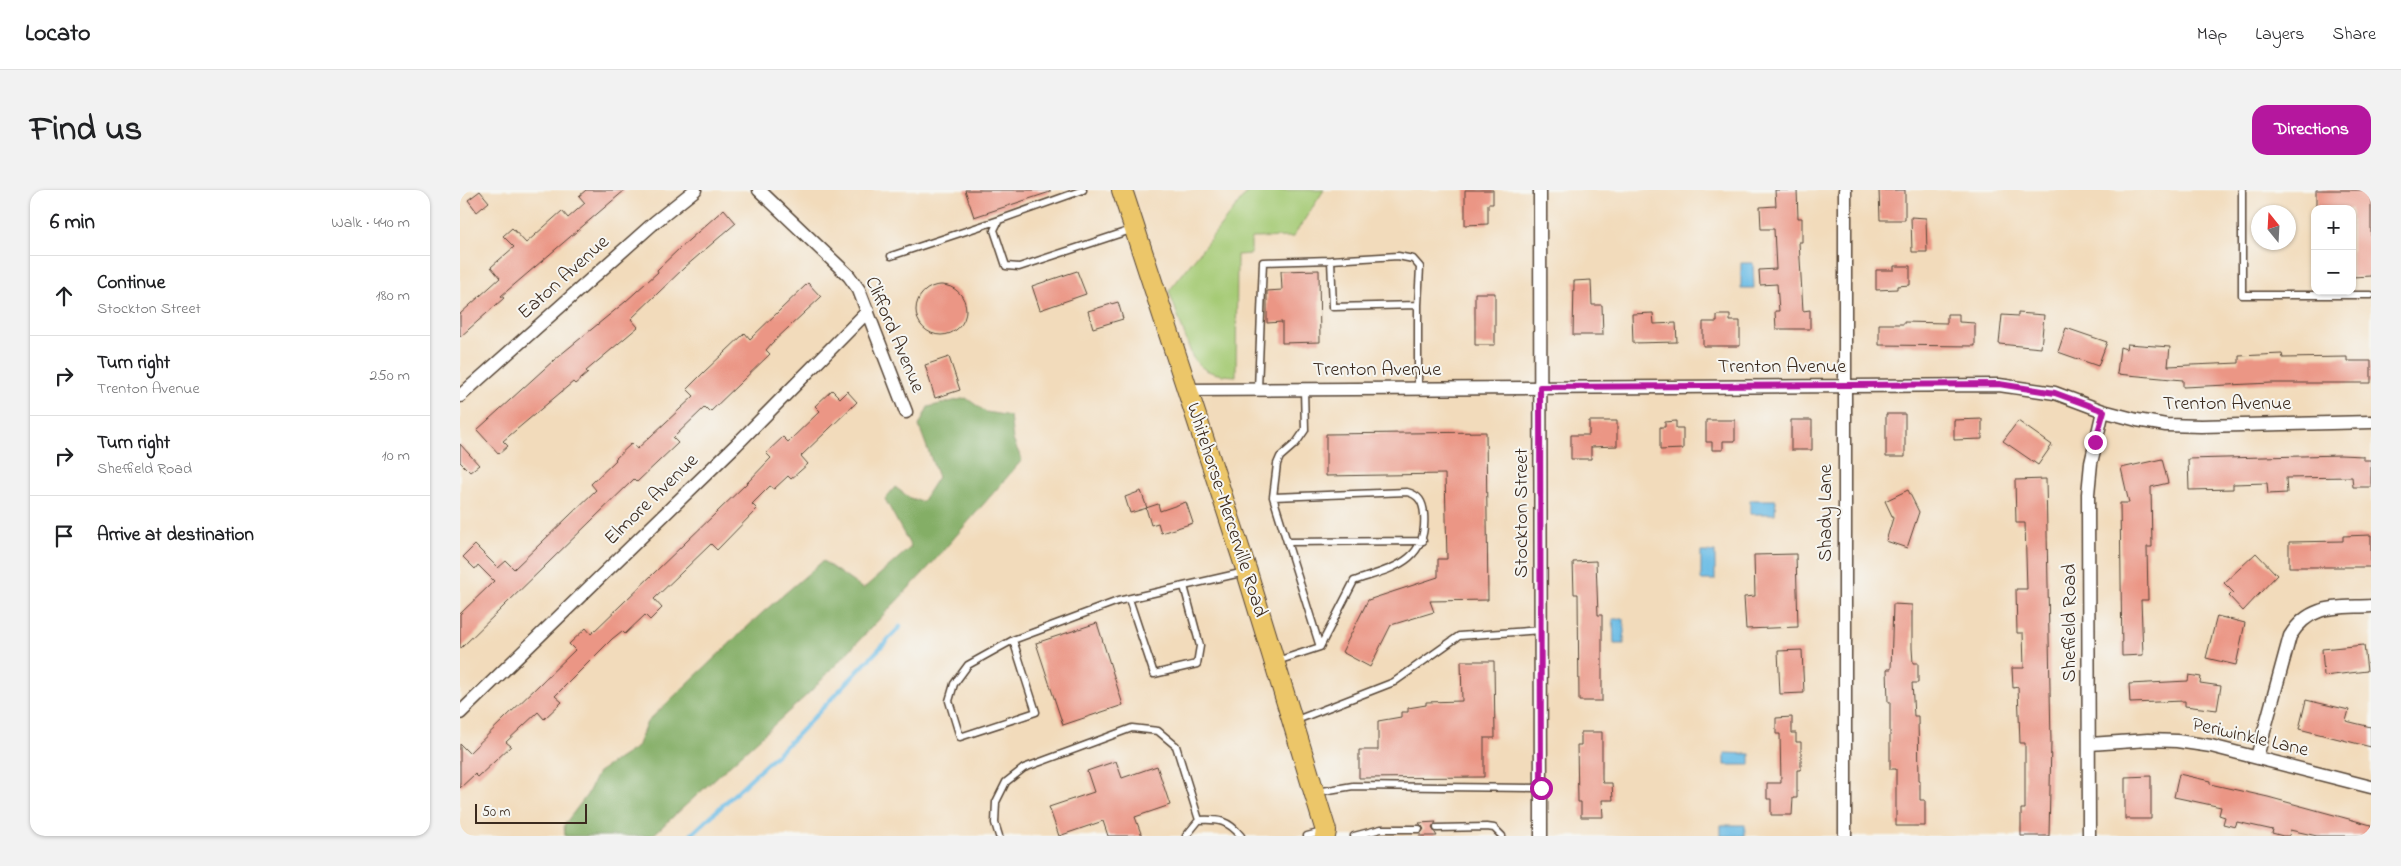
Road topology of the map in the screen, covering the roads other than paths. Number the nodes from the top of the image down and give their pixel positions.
1 (695, 190) edge
2 (759, 190) edge
3 (1083, 190) edge
4 (1122, 190) edge
5 (1540, 190) edge
6 (1845, 190) edge
7 (2242, 190) edge
8 (999, 220) junction
9 (1135, 228) junction
10 (891, 256) dead end
11 (1331, 260) junction
12 (2371, 295) edge
13 (1418, 305) junction
14 (868, 311) junction
15 (1845, 385) junction
16 (1540, 387) junction
17 (1418, 388) junction
18 (1258, 389) junction
19 (1304, 389) junction
20 (1187, 390) junction
21 (460, 396) edge
22 (2104, 411) junction
23 (906, 412) dead end
24 (2371, 422) edge
25 (1273, 497) junction
26 (1423, 541) junction
27 (1287, 542) junction
28 (1247, 572) junction
29 (1184, 586) junction
30 (1129, 599) junction
31 (2371, 606) edge
32 (1541, 630) junction
33 (1013, 640) junction
34 (1320, 647) junction
35 (1274, 662) junction
36 (460, 713) edge
37 (1291, 722) junction
38 (2090, 744) junction
39 (2257, 758) junction
40 (2371, 786) edge
41 (1541, 788) junction
42 (1314, 792) junction
43 (1199, 820) junction
44 (1437, 828) dead end
45 (1419, 829) dead end
46 (1322, 835) edge
47 (999, 836) edge
48 (1186, 836) edge
49 (1240, 836) edge
50 (1354, 836) edge
51 (1502, 836) edge
52 (1541, 836) edge
53 (1844, 836) edge
54 (2089, 836) edge

1 - 21 street, Eaton Avenue
2 - 14 street, Clifford Avenue
3 - 8 lane
4 - 9 main road, Whitehorse-Mercerville Road
5 - 16 street, Stockton Street
6 - 15 street, Shady Lane
7 - 12 lane
8 - 9 lane
8 - 10 lane
9 - 20 main road, Whitehorse-Mercerville Road
11 - 13 lane
11 - 13 lane
11 - 18 lane
13 - 17 lane
14 - 23 street, Clifford Avenue
14 - 36 street, Elmore Avenue
15 - 16 street, Trenton Avenue
15 - 22 street, Trenton Avenue
15 - 53 street, Shady Lane
16 - 17 street, Trenton Avenue
16 - 32 street, Stockton Street
17 - 19 street, Trenton Avenue
18 - 19 street, Trenton Avenue
18 - 20 street, Trenton Avenue
19 - 25 lane
20 - 28 main road, Whitehorse-Mercerville Road
22 - 24 street, Trenton Avenue
22 - 38 street, Sheffield Road
25 - 26 lane
25 - 27 lane
26 - 27 lane
26 - 34 lane
27 - 34 lane
28 - 29 lane
28 - 35 main road, Whitehorse-Mercerville Road
29 - 30 lane
29 - 30 lane
30 - 33 lane
31 - 39 street
32 - 37 lane
32 - 41 street, Stockton Street
33 - 33 lane
34 - 35 lane
35 - 37 main road, Whitehorse-Mercerville Road
37 - 42 main road, Whitehorse-Mercerville Road
38 - 39 street, Periwinkle Lane
38 - 54 street, Sheffield Road
39 - 40 street, Periwinkle Lane
41 - 42 lane
41 - 52 street, Stockton Street
42 - 46 main road, Whitehorse-Mercerville Road
43 - 47 lane
43 - 48 lane
43 - 49 lane
44 - 51 lane
45 - 50 lane

